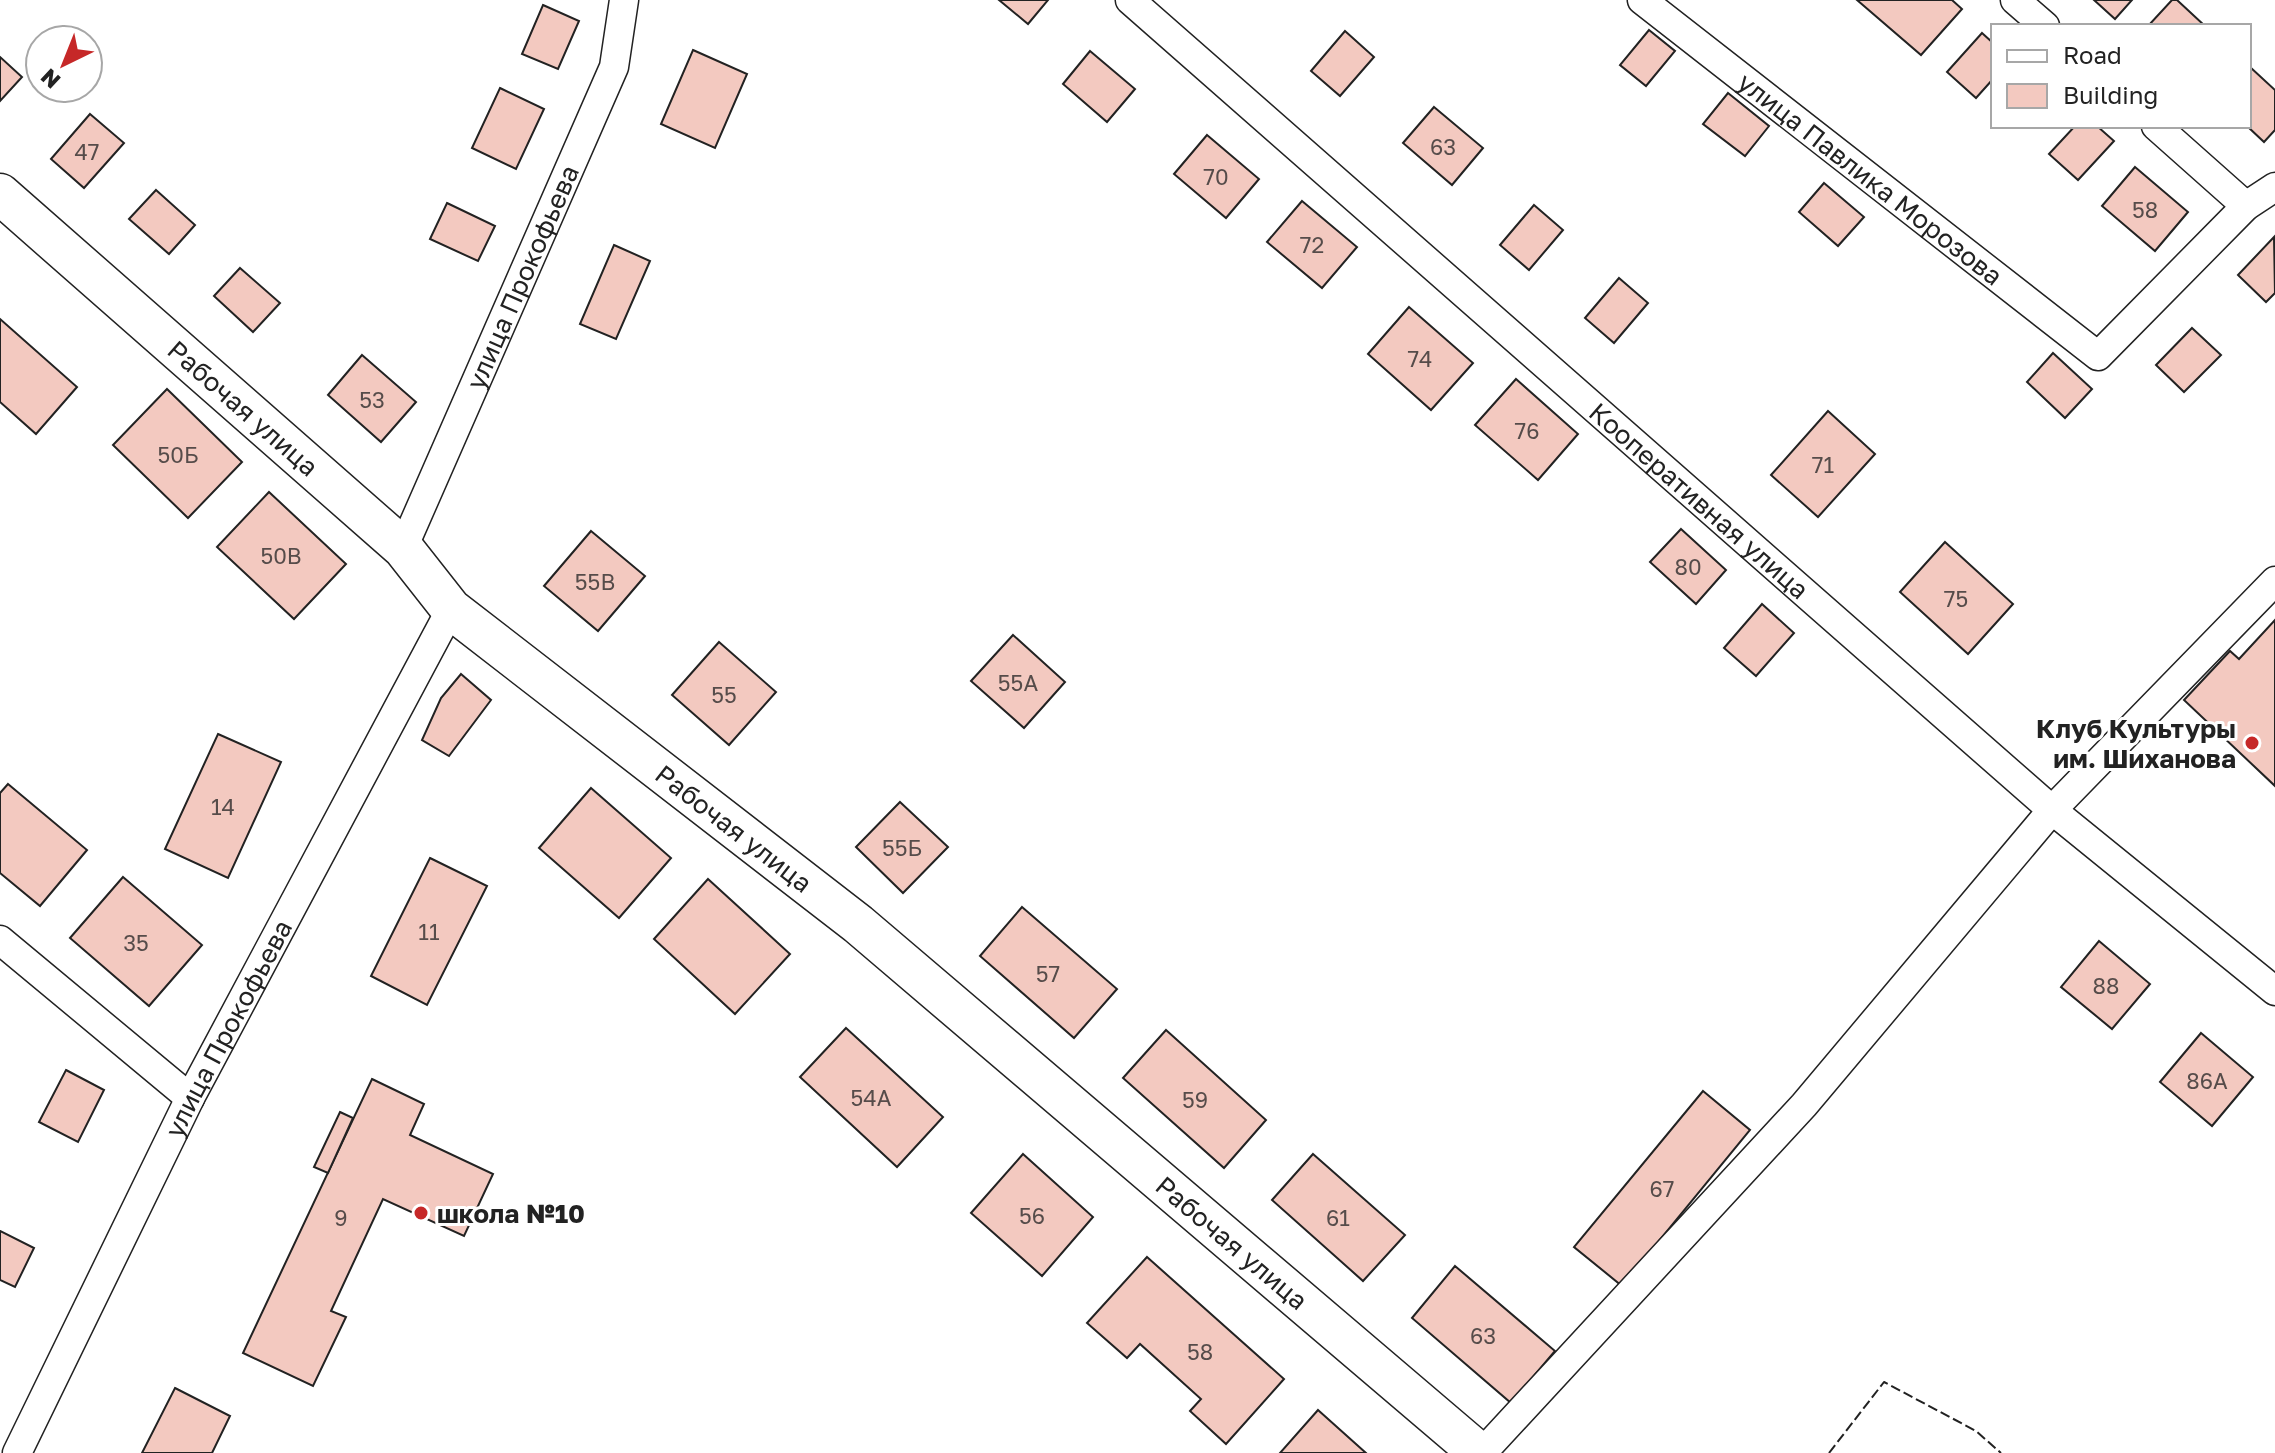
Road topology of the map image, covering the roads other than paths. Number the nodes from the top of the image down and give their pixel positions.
1 (624, 0) edge
2 (1130, 0) edge
3 (1642, 0) edge
4 (2015, 0) edge
5 (2043, 24) edge
6 (2158, 128) edge
7 (2275, 187) edge
8 (0, 194) edge
9 (2246, 206) junction
10 (403, 548) junction
11 (2275, 581) edge
12 (451, 609) junction
13 (2052, 810) junction
14 (0, 940) edge
15 (2275, 991) edge
16 (190, 1098) junction
17 (17, 1453) edge
18 (1481, 1453) edge

1 - 10 street, улица Прокофьева
2 - 13 street, Кооперативная улица
3 - 9 street, улица Павлика Морозова
4 - 5 street
6 - 9 street
7 - 9 street
8 - 10 street, Рабочая улица
10 - 12 street, Рабочая улица
11 - 13 street
12 - 16 street, улица Прокофьева
12 - 18 street, Рабочая улица
13 - 15 street, Кооперативная улица
13 - 18 street
14 - 16 street
16 - 17 street, улица Прокофьева

